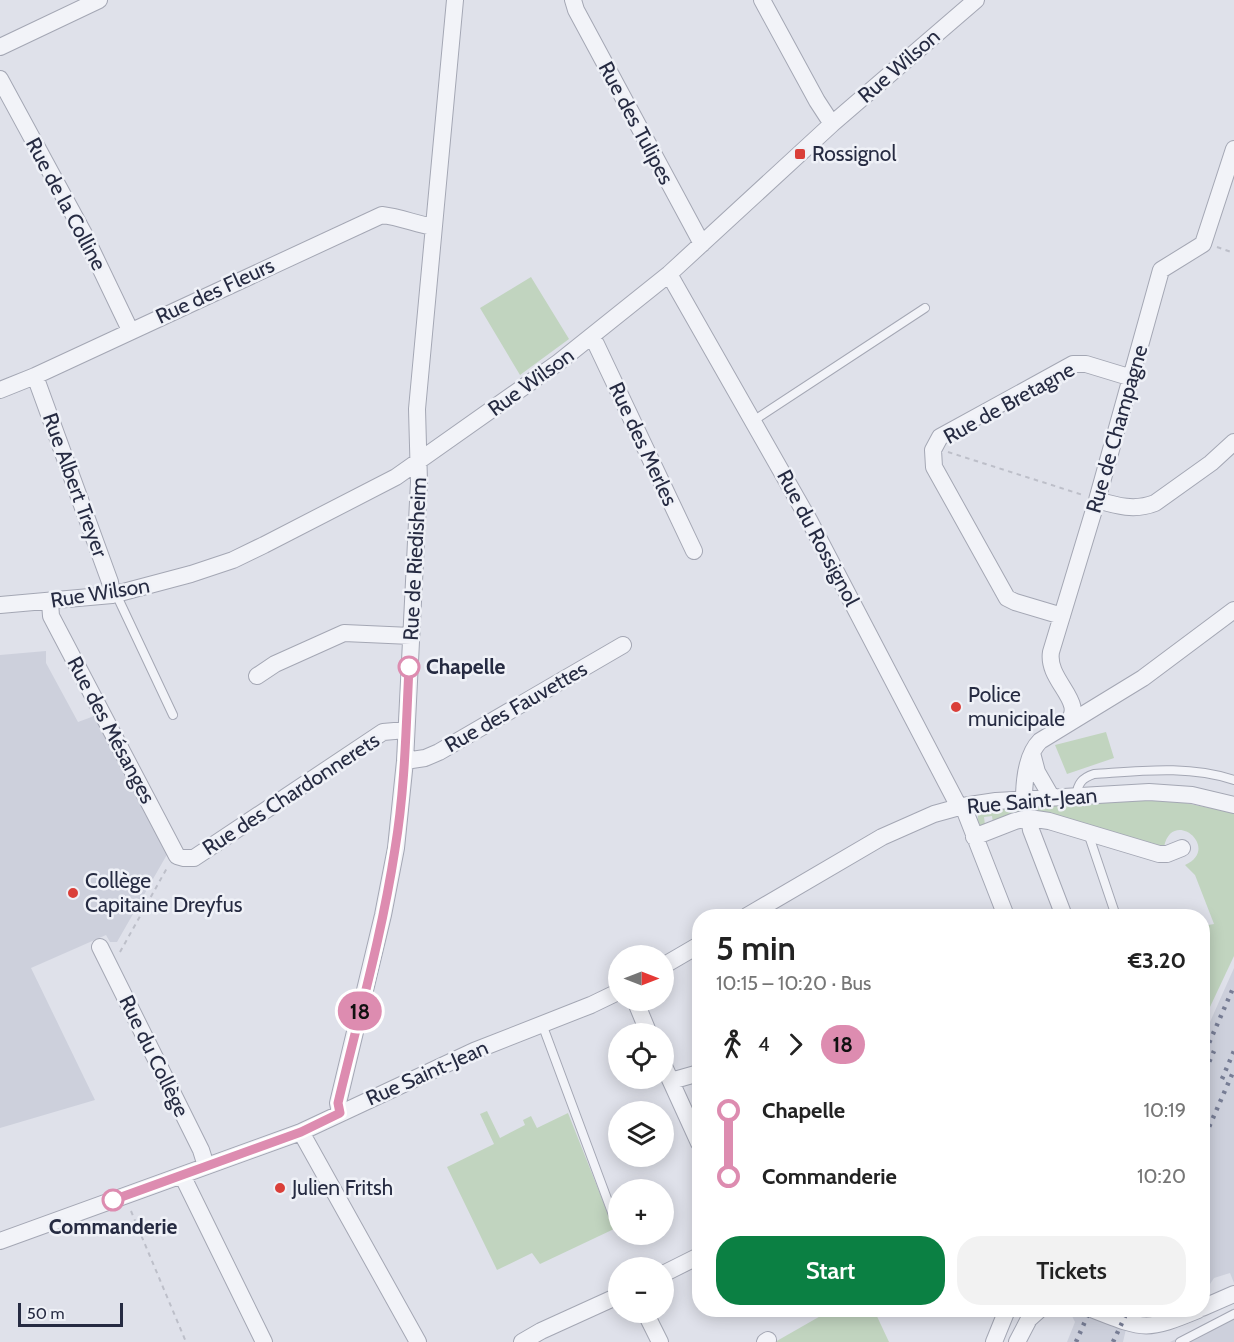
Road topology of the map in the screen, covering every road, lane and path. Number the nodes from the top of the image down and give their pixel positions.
1 (99, 0) edge
2 (455, 0) edge
3 (573, 0) edge
4 (762, 0) edge
5 (975, 0) edge
6 (0, 47) edge
7 (0, 79) edge
8 (832, 124) junction
9 (1234, 149) edge
10 (433, 226) junction
11 (702, 244) junction
12 (669, 274) junction
13 (925, 308) dead end
14 (130, 330) junction
15 (591, 338) junction
16 (35, 376) junction
17 (1132, 378) junction
18 (0, 390) edge
19 (753, 420) junction
20 (1234, 442) edge
21 (934, 448) junction
22 (420, 462) junction
23 (1097, 500) junction
24 (693, 551) dead end
25 (114, 594) junction
26 (50, 602) junction
27 (0, 605) edge
28 (1234, 610) edge
29 (1062, 616) junction
30 (411, 636) junction
31 (623, 645) dead end
32 (257, 676) dead end
33 (173, 715) dead end
34 (1065, 725) junction
35 (406, 730) junction
36 (1032, 753) junction
37 (405, 761) junction
38 (1234, 780) edge
39 (1076, 796) junction
40 (1052, 798) junction
41 (1024, 800) junction
42 (1234, 805) edge
43 (961, 807) junction
44 (1029, 818) junction
45 (1087, 832) junction
46 (974, 837) junction
47 (1182, 848) dead end
48 (177, 856) junction
49 (759, 909) edge
50 (1003, 909) edge
51 (1061, 909) edge
52 (1114, 909) edge
53 (100, 947) dead end
54 (692, 949) edge
55 (674, 960) edge
56 (110, 966) junction
57 (608, 997) edge
58 (542, 1024) junction
59 (692, 1075) edge
60 (674, 1080) edge
61 (674, 1088) edge
62 (340, 1113) junction
63 (692, 1128) edge
64 (301, 1132) junction
65 (206, 1166) junction
66 (182, 1175) junction
67 (130, 1194) junction
68 (608, 1201) edge
69 (0, 1241) edge
70 (692, 1260) edge
71 (674, 1268) edge
72 (1234, 1294) edge
73 (608, 1301) edge
74 (1210, 1305) edge
75 (1234, 1314) edge
76 (1004, 1317) edge
77 (1031, 1317) edge
78 (1112, 1317) edge
79 (1182, 1317) edge
80 (650, 1323) edge
81 (186, 1342) edge
82 (264, 1342) edge
83 (418, 1342) edge
84 (522, 1342) edge
85 (660, 1342) edge
86 (994, 1342) edge
87 (1017, 1342) edge
88 (1180, 1342) edge

1 - 6 street
2 - 10 street, Rue de Riedisheim
3 - 11 street, Rue des Tulipes
4 - 8 street
5 - 8 street, Rue Wilson
7 - 14 street, Rue de la Colline
8 - 11 street, Rue Wilson
9 - 17 street, Rue de Champagne
10 - 14 street, Rue des Fleurs
10 - 22 street, Rue de Riedisheim
11 - 12 street, Rue Wilson
12 - 15 street, Rue Wilson
12 - 19 street, Rue du Rossignol
13 - 19 lane
14 - 16 street, Rue des Fleurs
15 - 22 street, Rue Wilson
15 - 24 street, Rue des Merles
16 - 18 street, Rue des Fleurs
16 - 25 street, Rue Albert Treyer
17 - 21 street, Rue de Bretagne
17 - 23 street, Rue de Champagne
19 - 43 street, Rue du Rossignol
20 - 23 street
21 - 23 path
21 - 29 street, Rue de Bretagne
22 - 25 street, Rue Wilson
22 - 30 street, Rue de Riedisheim
23 - 29 street, Rue de Champagne
25 - 26 street, Rue Wilson
25 - 33 lane
26 - 27 street, Rue Wilson
26 - 48 street, Rue des Mésanges
28 - 34 street
29 - 34 street, Rue de Champagne
30 - 32 street
30 - 35 street, Rue de Riedisheim
31 - 37 street, Rue des Fauvettes
34 - 36 street
35 - 37 street, Rue de Riedisheim
35 - 48 street, Rue des Chardonnerets
36 - 40 street
36 - 41 street
37 - 62 street, Rue de Riedisheim
38 - 39 lane
39 - 40 street, Rue Saint-Jean
39 - 42 street, Rue Saint-Jean
40 - 41 street, Rue Saint-Jean
41 - 43 street, Rue Saint-Jean
43 - 46 street, Rue du Rossignol
43 - 49 street, Rue Saint-Jean
44 - 45 street, Rue Saint-Jean
44 - 46 street
44 - 51 street
45 - 47 street, Rue Saint-Jean
45 - 52 lane
46 - 50 street, Rue du Rossignol
48 - 56 path
53 - 56 street, Rue du Collège
54 - 55 street
56 - 65 street, Rue du Collège
57 - 58 street, Rue Saint-Jean
58 - 62 street, Rue Saint-Jean
58 - 68 lane
59 - 60 street
61 - 63 street
62 - 64 street, Rue Saint-Jean
64 - 65 street, Rue Saint-Jean
64 - 83 street
65 - 66 street, Rue Saint-Jean
66 - 67 street, Rue Saint-Jean
66 - 82 street
67 - 69 street, Rue Saint-Jean
67 - 81 path
70 - 71 street
72 - 74 street
73 - 84 street
75 - 88 lane
76 - 86 street
77 - 87 street
78 - 79 street
80 - 85 street

